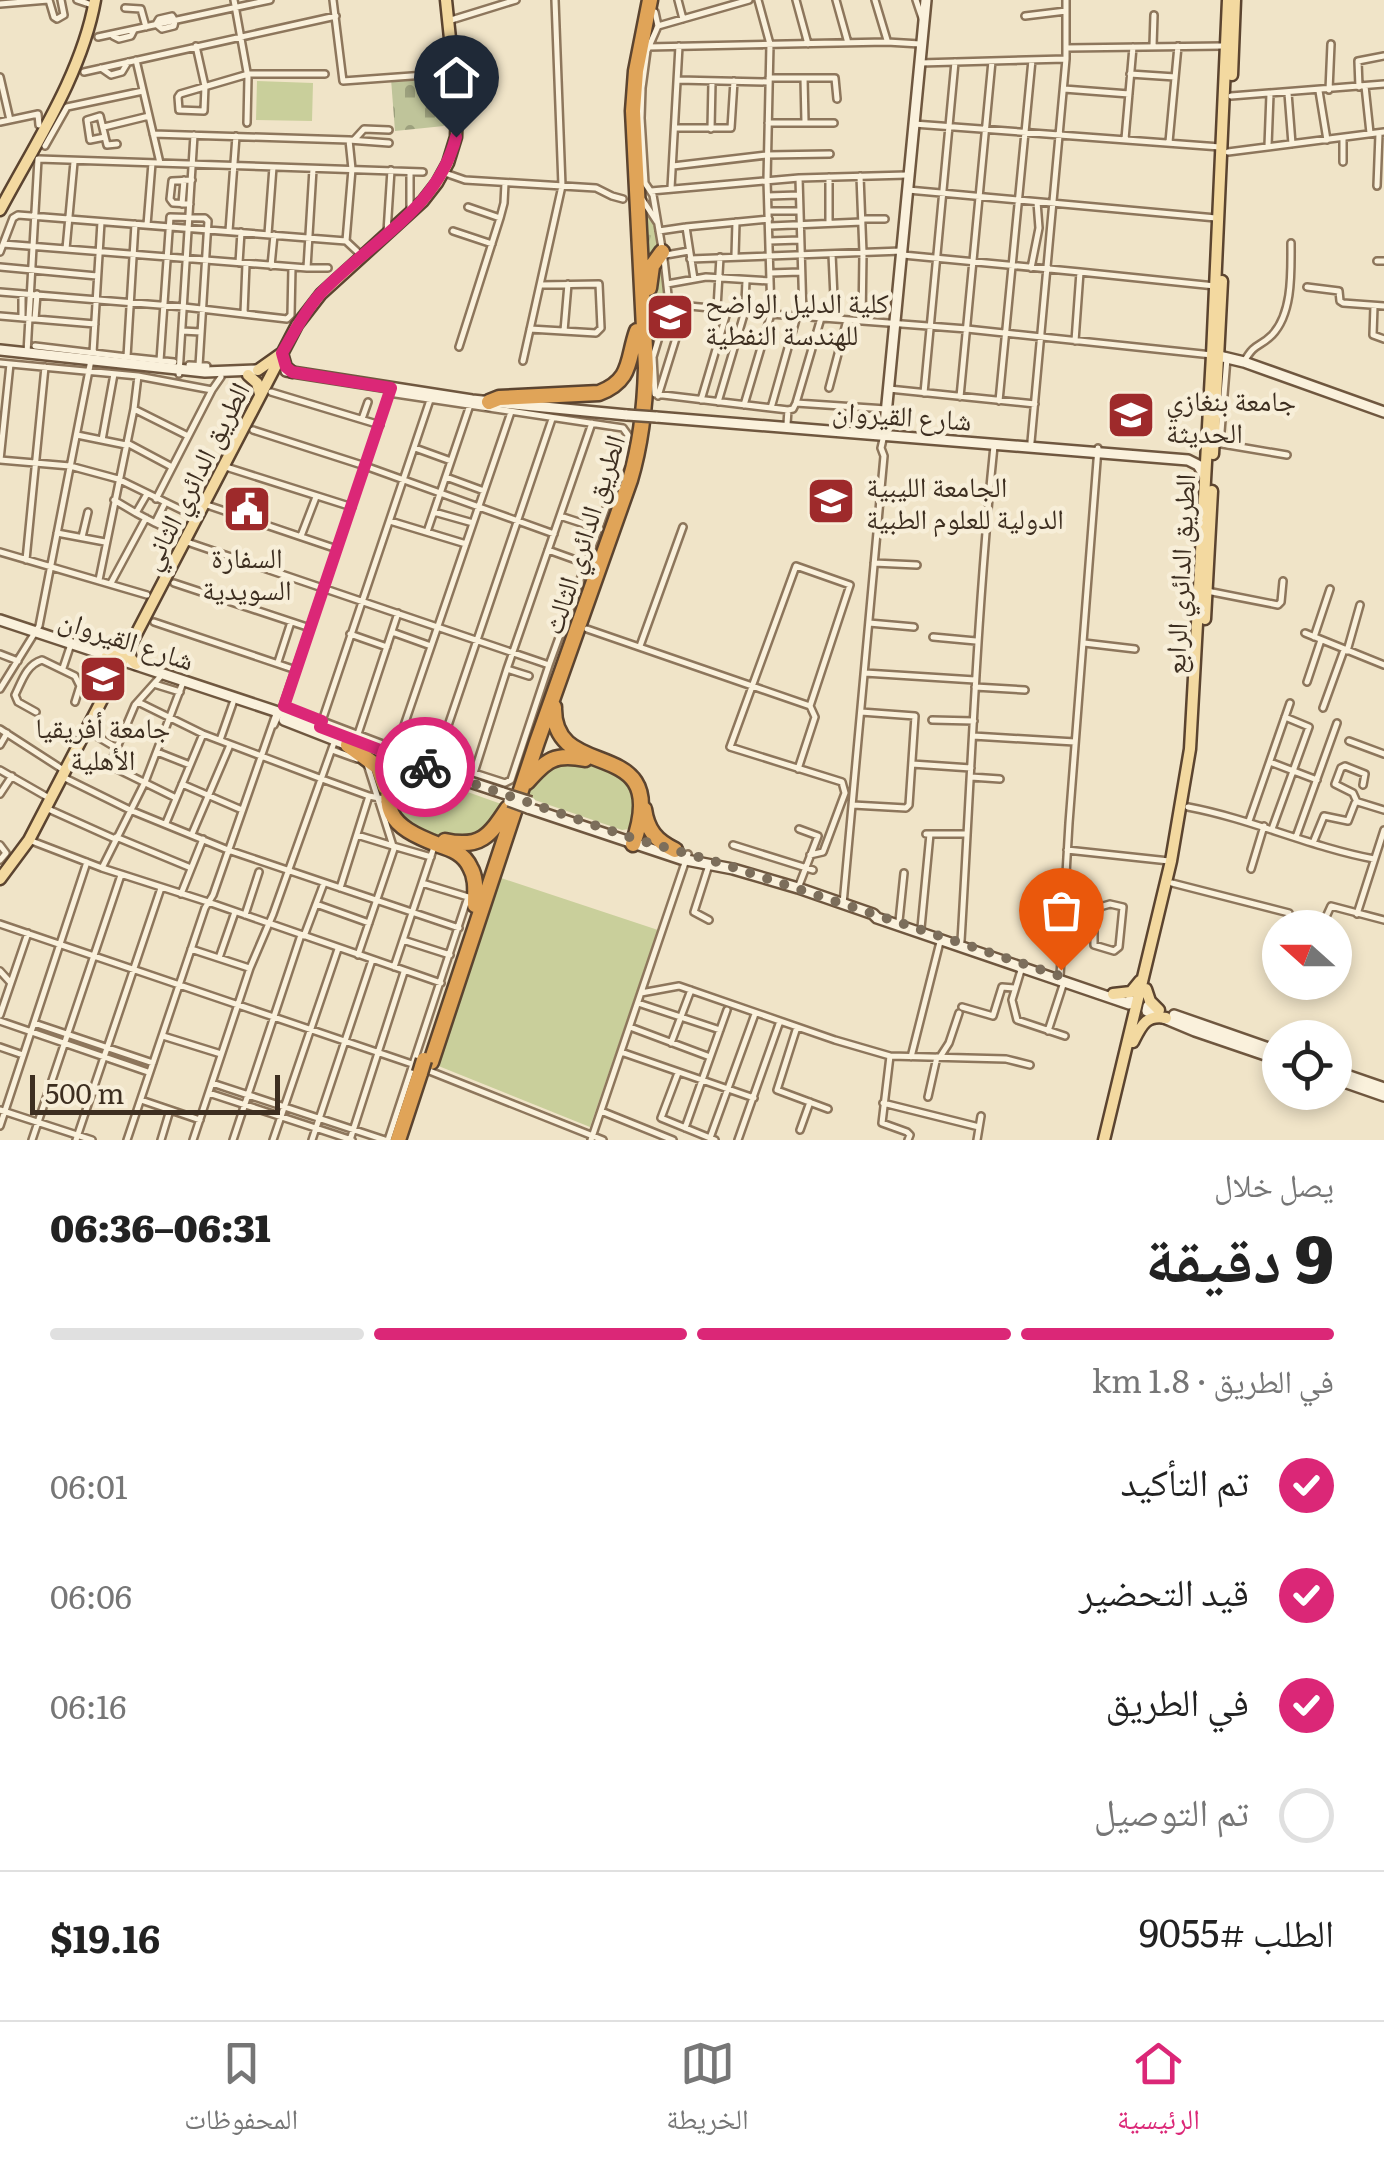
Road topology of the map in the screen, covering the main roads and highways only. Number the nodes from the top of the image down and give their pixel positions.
1 (446, 0) edge
2 (926, 0) edge
3 (1232, 0) edge
4 (88, 1) edge
5 (650, 4) edge
6 (1226, 124) junction
7 (1224, 149) junction
8 (0, 199) edge
9 (0, 210) edge
10 (663, 254) road end
11 (638, 331) junction
12 (645, 348) junction
13 (0, 352) edge
14 (282, 353) junction
15 (1219, 356) junction
16 (91, 362) junction
17 (181, 368) junction
18 (272, 372) junction
19 (292, 372) junction
20 (253, 373) junction
21 (365, 384) junction
22 (266, 393) junction
23 (488, 402) junction
24 (1384, 412) edge
25 (656, 415) junction
26 (884, 433) junction
27 (1214, 442) junction
28 (1098, 450) junction
29 (1190, 458) junction
30 (1206, 479) junction
31 (0, 620) edge
32 (120, 663) junction
33 (556, 690) junction
34 (278, 715) junction
35 (345, 742) junction
36 (1192, 754) junction
37 (404, 761) junction
38 (523, 786) junction
39 (380, 796) junction
40 (642, 796) junction
41 (504, 800) junction
42 (631, 837) junction
43 (683, 855) junction
44 (734, 869) junction
45 (0, 879) edge
46 (472, 901) junction
47 (873, 914) junction
48 (1029, 969) junction
49 (1143, 976) junction
50 (1146, 989) junction
51 (1115, 997) junction
52 (1162, 1014) junction
53 (1132, 1024) junction
54 (1225, 1037) junction
55 (1133, 1042) junction
56 (1262, 1047) edge
57 (1262, 1052) edge
58 (423, 1067) junction
59 (1352, 1081) edge
60 (1384, 1092) edge
61 (401, 1140) edge
62 (1107, 1140) edge

1 - 14 main road, الطريق الدائري الثاني
2 - 26 main road
3 - 6 main road, الطريق الدائري الرابع
3 - 6 main road, الطريق الدائري الرابع
4 - 8 main road
4 - 9 main road
5 - 11 highway, الطريق الدائري الثالث
5 - 12 highway, الطريق الدائري الثالث
6 - 7 main road, الطريق الدائري الرابع
7 - 15 main road, الطريق الدائري الرابع
7 - 15 main road, الطريق الدائري الرابع
10 - 12 highway
11 - 23 highway
11 - 41 highway, الطريق الدائري الثالث
12 - 33 highway, الطريق الدائري الثالث
13 - 16 main road, شارع القيروان
13 - 16 main road, شارع القيروان
14 - 18 main road, الطريق الدائري الثاني
14 - 19 main road
14 - 20 main road
15 - 24 main road
15 - 27 main road, الطريق الدائري الرابع
16 - 17 main road, شارع القيروان
17 - 20 main road, شارع القيروان
17 - 20 main road, شارع القيروان
18 - 19 main road, شارع القيروان
18 - 20 main road, شارع القيروان
18 - 21 main road, شارع القيروان
18 - 22 main road, الطريق الدائري الثاني
19 - 21 main road, شارع القيروان
20 - 22 main road
21 - 23 main road, شارع القيروان
22 - 32 main road, الطريق الدائري الثاني
23 - 25 main road, شارع القيروان, bridge
25 - 26 main road, شارع القيروان
25 - 26 main road, شارع القيروان
26 - 28 main road, شارع القيروان
26 - 28 main road, شارع القيروان
27 - 29 main road
27 - 30 main road, الطريق الدائري الرابع
27 - 36 main road, الطريق الدائري الرابع
28 - 29 main road, شارع القيروان
29 - 30 main road
30 - 36 main road, الطريق الدائري الرابع
31 - 32 main road, شارع القيروان
32 - 34 main road, شارع القيروان
32 - 34 main road
32 - 45 main road, الطريق الدائري الثاني
33 - 38 highway, الطريق الدائري الثالث
33 - 40 highway
34 - 35 main road
34 - 35 main road, شارع القيروان
35 - 37 main road
35 - 39 highway
36 - 49 main road, الطريق الدائري الرابع
36 - 50 main road, الطريق الدائري الرابع
37 - 39 highway
37 - 41 main road
37 - 41 highway
38 - 42 highway
38 - 58 highway, الطريق الدائري الثالث
39 - 46 highway
40 - 42 highway
40 - 43 highway
41 - 42 main road, bridge
41 - 46 highway, الطريق الدائري الثالث
42 - 43 main road
43 - 44 main road
43 - 44 main road
44 - 47 main road
46 - 58 highway, الطريق الدائري الثالث
47 - 48 main road
47 - 48 main road
48 - 51 main road
49 - 51 main road
49 - 53 main road, الطريق الدائري الرابع
50 - 52 main road
50 - 55 main road, الطريق الدائري الرابع
51 - 53 main road
52 - 54 main road
52 - 55 main road
53 - 62 main road, الطريق الدائري الرابع
54 - 56 main road
54 - 57 main road
55 - 62 main road, الطريق الدائري الرابع
58 - 61 highway, الطريق الدائري الثالث
59 - 60 main road

